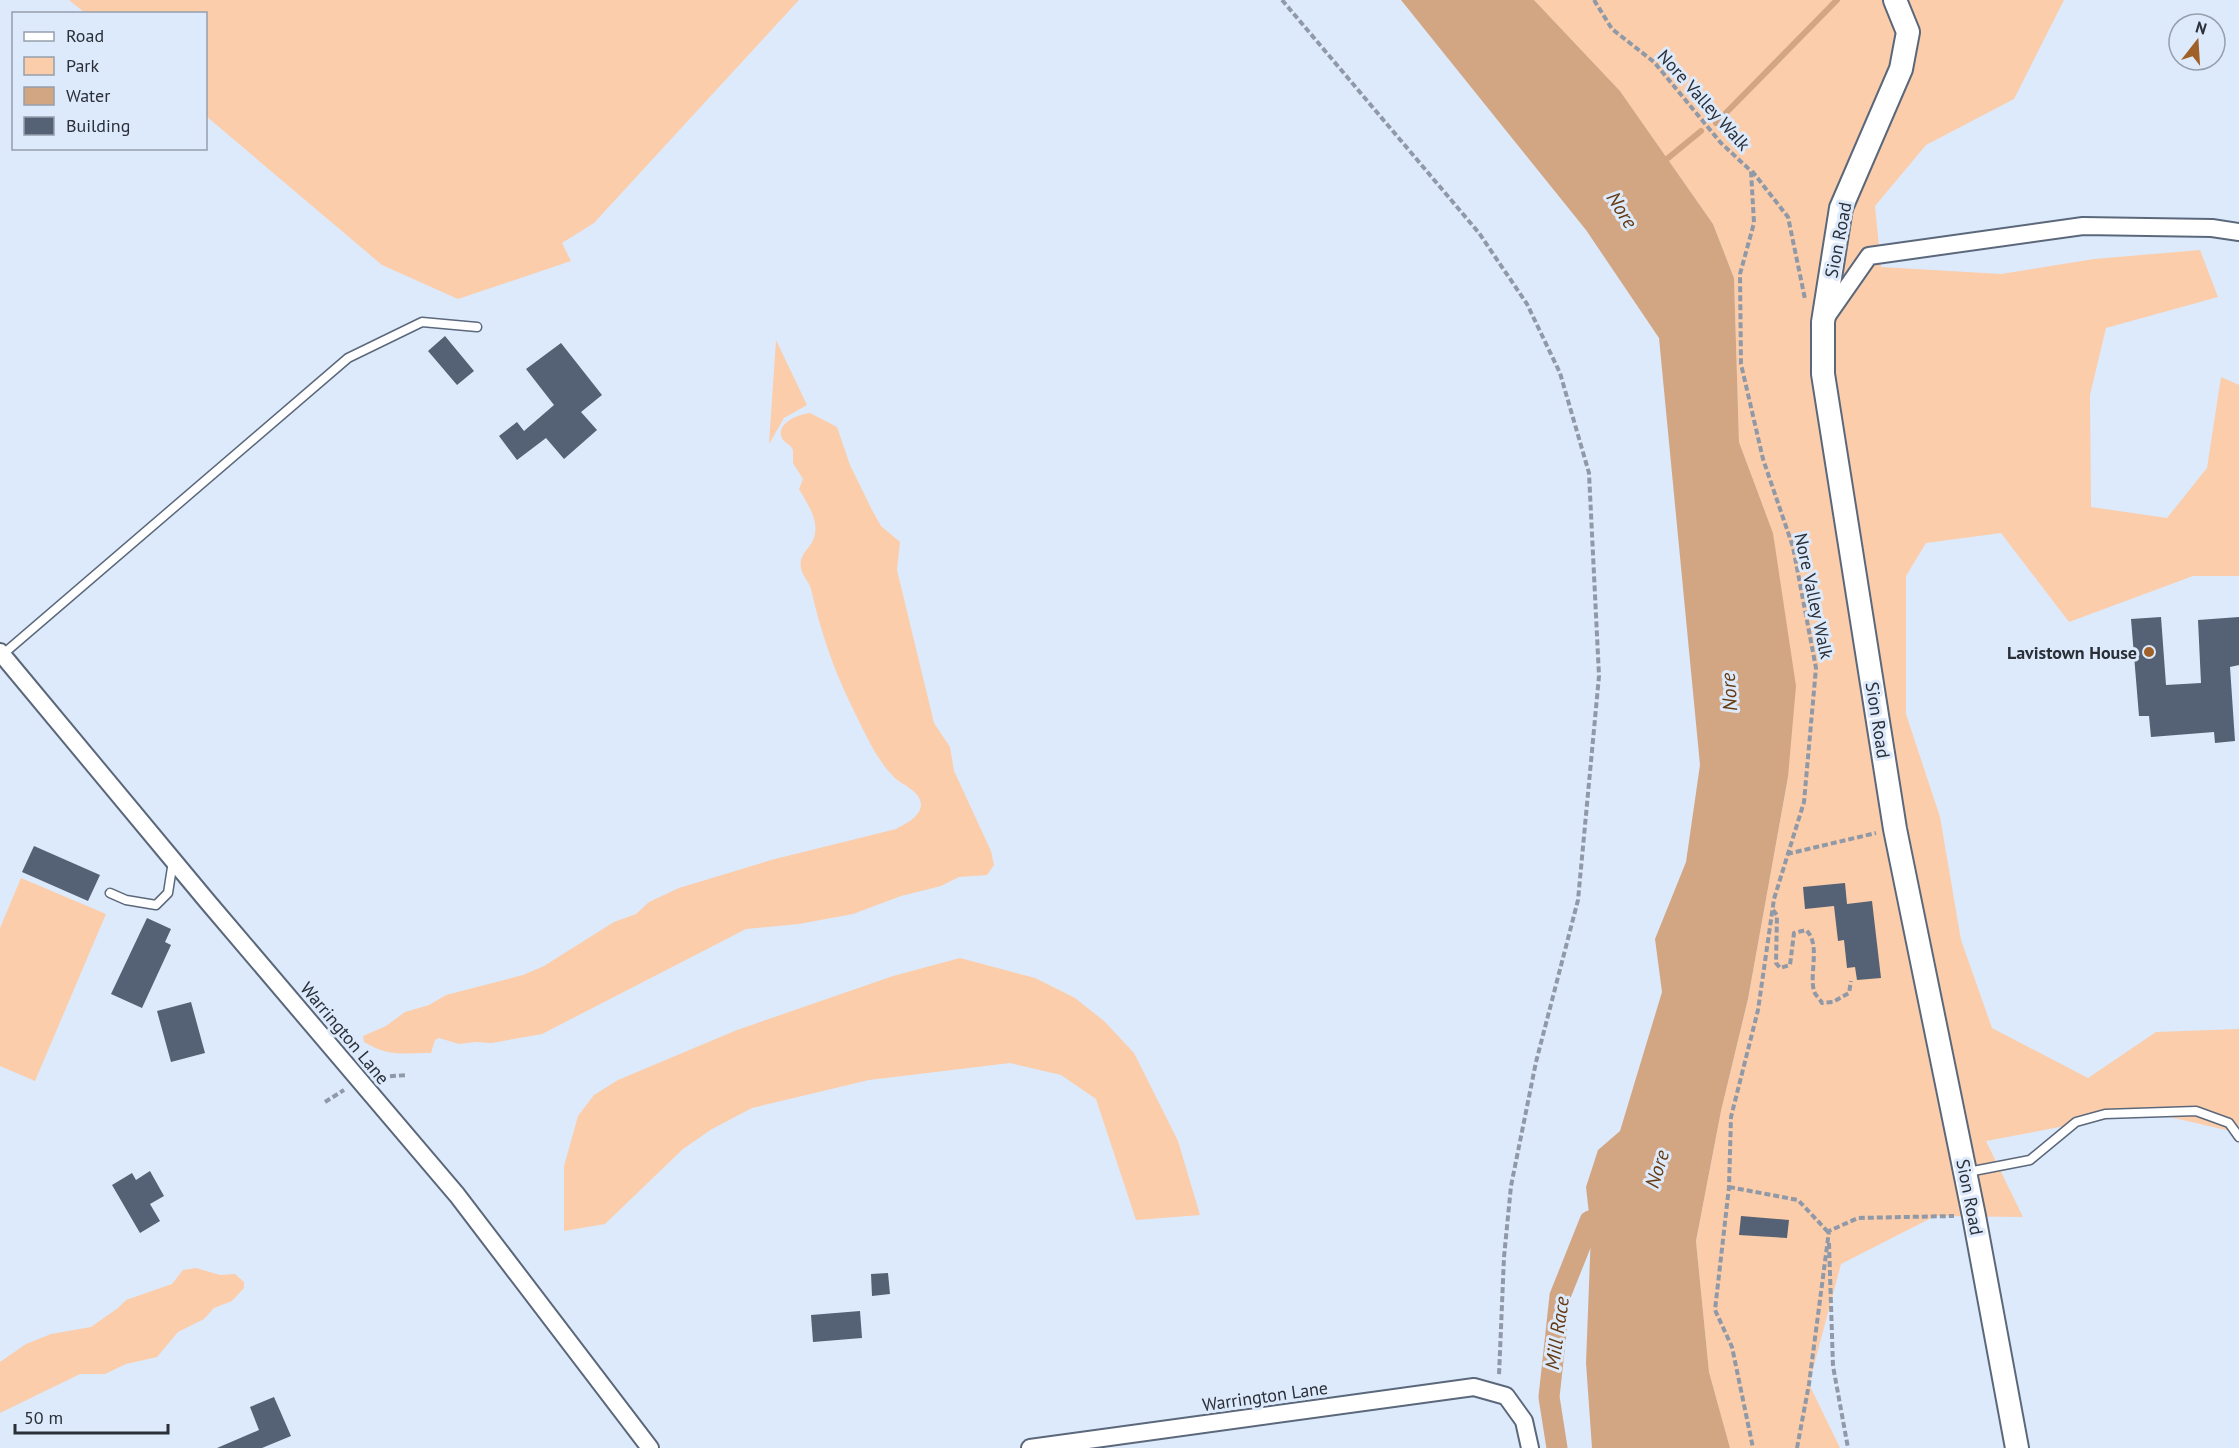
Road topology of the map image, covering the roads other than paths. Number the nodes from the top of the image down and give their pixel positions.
1 (1895, 0) edge
2 (2239, 232) edge
3 (1823, 322) junction
4 (477, 327) dead end
5 (1, 654) edge
6 (173, 861) junction
7 (110, 893) dead end
8 (2239, 1137) edge
9 (1966, 1173) junction
10 (650, 1448) edge
11 (1030, 1448) edge
12 (1530, 1448) edge
13 (2017, 1448) edge

1 - 3 street, Sion Road
2 - 3 street
3 - 9 street, Sion Road
4 - 5 lane
5 - 6 street, Warrington Lane
6 - 7 lane
6 - 10 street, Warrington Lane
8 - 9 lane
9 - 13 street, Sion Road
11 - 12 street, Warrington Lane

